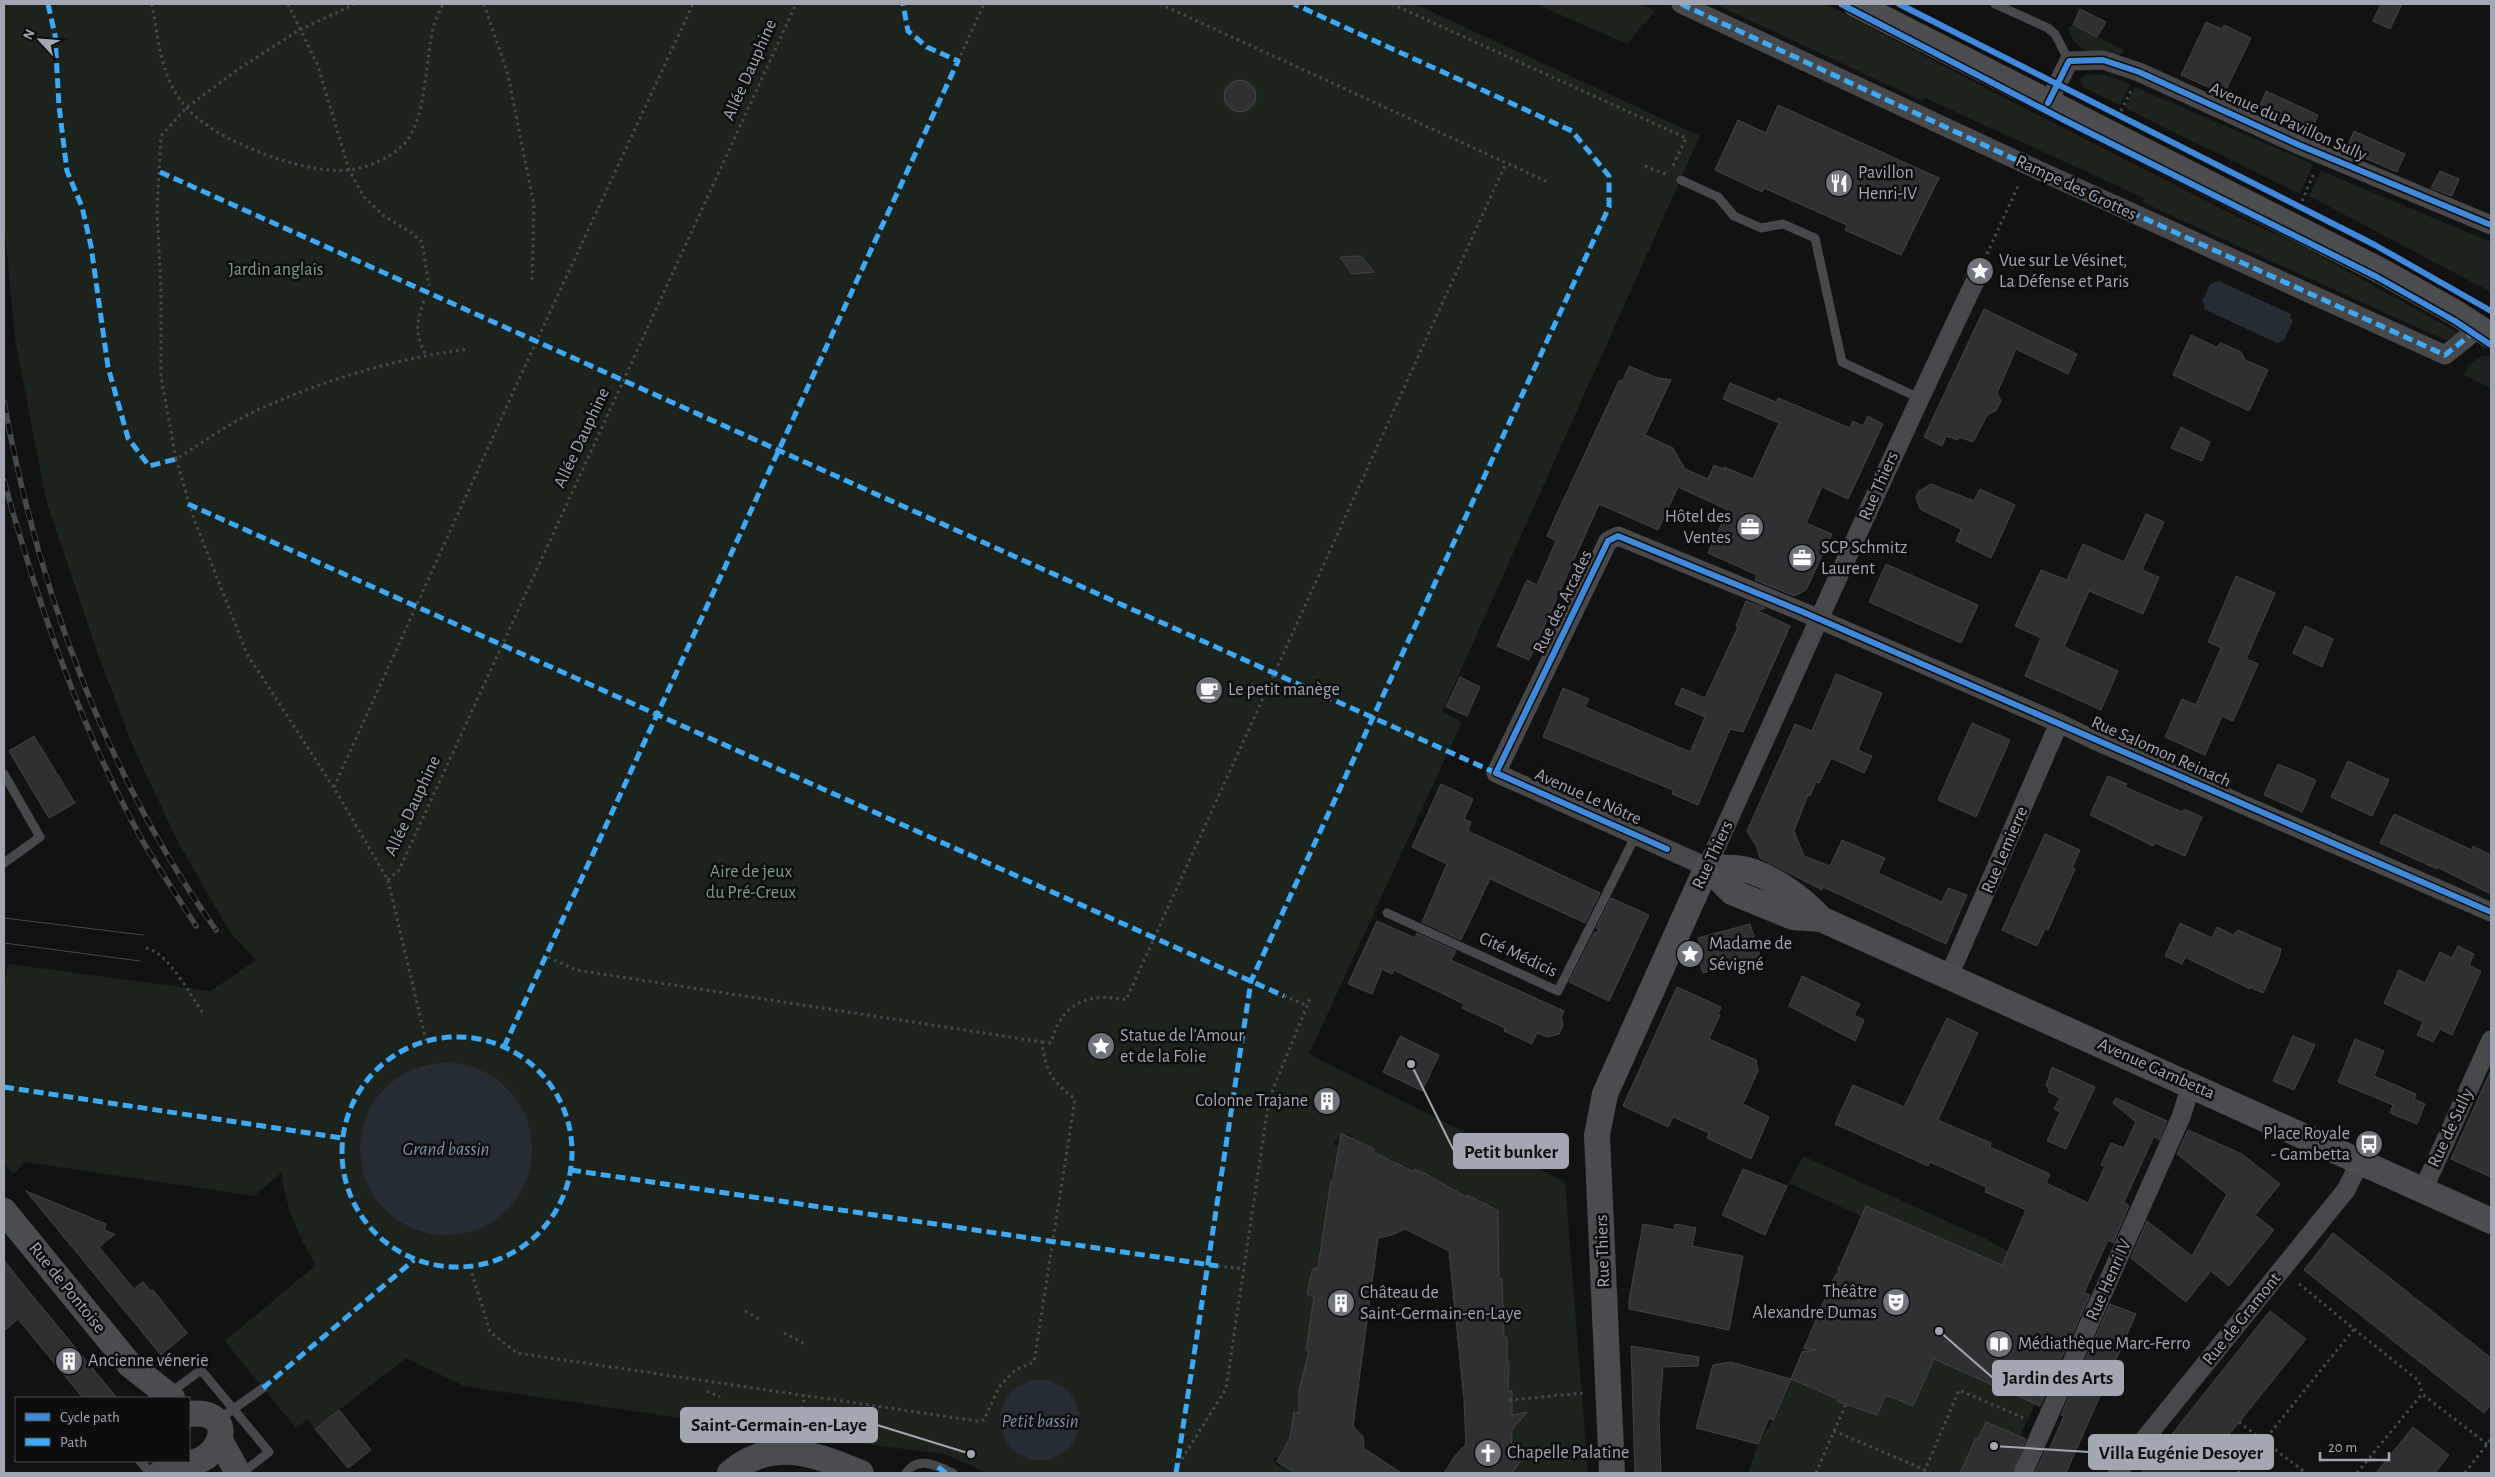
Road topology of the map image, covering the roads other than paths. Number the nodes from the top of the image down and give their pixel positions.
1 (1681, 4) edge
2 (1855, 4) edge
3 (1882, 4) edge
4 (1995, 4) edge
5 (2069, 61) junction
6 (2051, 97) junction
7 (1680, 180) dead end
8 (2491, 225) edge
9 (1980, 271) road end
10 (2491, 321) edge
11 (2480, 336) edge
12 (1919, 398) junction
13 (1820, 619) junction
14 (2059, 723) junction
15 (1496, 773) joint
16 (4, 774) edge
17 (1636, 835) junction
18 (4, 863) edge
19 (1707, 867) junction
20 (2491, 912) edge
21 (1387, 913) dead end
22 (1949, 976) junction
23 (2491, 1040) edge
24 (2191, 1085) junction
25 (2360, 1162) junction
26 (2423, 1190) junction
27 (4, 1212) edge
28 (2491, 1221) edge
29 (263, 1388) dead end
30 (161, 1397) edge
31 (207, 1419) edge
32 (141, 1462) edge
33 (186, 1468) edge
34 (741, 1470) edge
35 (150, 1473) edge
36 (155, 1473) edge
37 (240, 1473) edge
38 (861, 1473) edge
39 (906, 1473) edge
40 (953, 1473) edge
41 (1612, 1473) edge
42 (2024, 1473) edge
43 (2117, 1473) edge

1 - 11 street, Rampe des Grottes
2 - 6 main road
3 - 6 main road
4 - 5 lane
5 - 6 street
5 - 8 street, Avenue du Pavillon Sully
6 - 10 main road
6 - 11 main road
7 - 12 lane
9 - 12 street, Rue Thiers
12 - 13 street, Rue Thiers
13 - 14 street, Rue Salomon Reinach
13 - 15 street, Rue des Arcades
13 - 19 street, Rue Thiers
14 - 20 street, Rue Salomon Reinach
14 - 22 street, Rue Lemierre
15 - 17 street, Avenue Le Nôtre
16 - 18 lane
17 - 19 street, Avenue Le Nôtre
17 - 21 lane, Cité Médicis
19 - 22 main road, Avenue Gambetta
19 - 41 main road, Rue Thiers
22 - 24 main road, Avenue Gambetta
23 - 26 street, Rue de Sully
24 - 25 main road, Avenue Gambetta
24 - 42 street, Rue Henri IV
25 - 26 main road, Avenue Gambetta
25 - 43 street, Rue de Gramont
26 - 28 main road, Avenue Gambetta
27 - 30 main road, Rue de Pontoise
29 - 31 lane
30 - 31 lane
31 - 33 main road
31 - 37 main road
31 - 37 lane
32 - 35 lane
33 - 36 street
34 - 38 main road
39 - 40 lane

